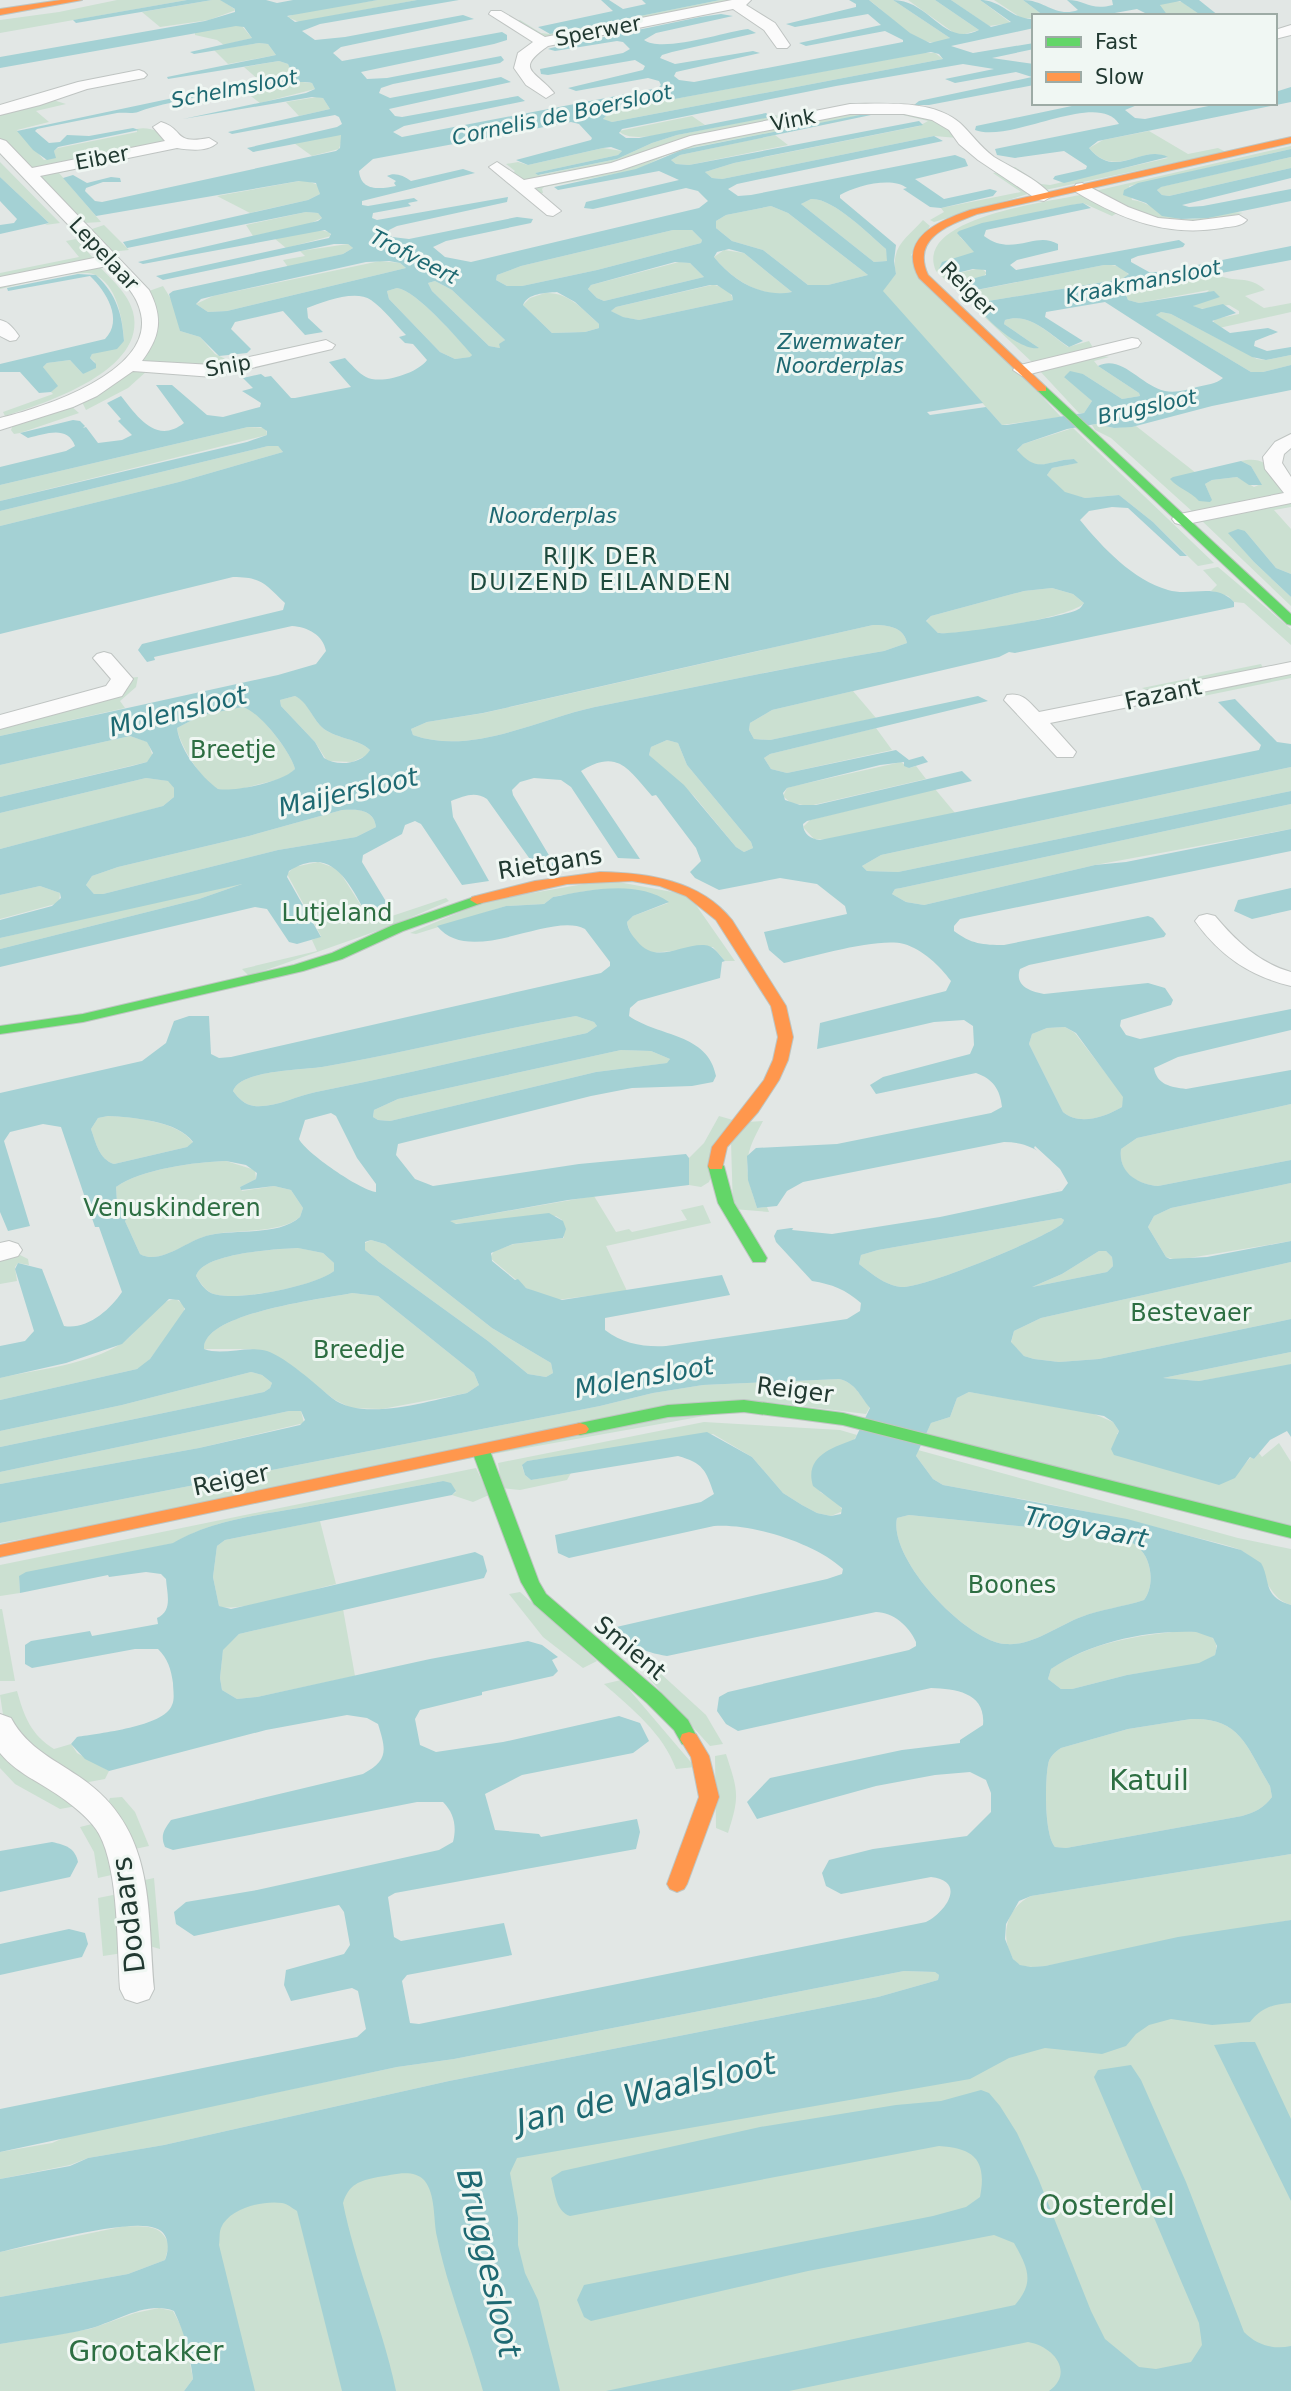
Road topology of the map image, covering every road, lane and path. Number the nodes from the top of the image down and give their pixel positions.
1 (78, 0) edge
2 (739, 2) edge
3 (0, 12) edge
4 (496, 14) dead end
5 (542, 43) junction
6 (782, 45) dead end
7 (139, 75) dead end
8 (546, 93) dead end
9 (0, 110) edge
10 (161, 127) dead end
11 (1291, 140) edge
12 (209, 143) dead end
13 (0, 144) edge
14 (177, 144) junction
15 (497, 167) dead end
16 (27, 173) junction
17 (521, 186) junction
18 (1082, 188) junction
19 (1044, 196) junction
20 (554, 211) dead end
21 (1239, 220) dead end
22 (110, 260) junction
23 (0, 282) edge
24 (1132, 343) dead end
25 (326, 345) dead end
26 (128, 365) junction
27 (1022, 370) junction
28 (0, 424) edge
29 (1291, 439) edge
30 (1291, 489) edge
31 (1291, 497) edge
32 (1182, 519) junction
33 (1291, 621) edge
34 (104, 658) dead end
35 (1291, 668) edge
36 (1016, 700) dead end
37 (1034, 720) junction
38 (0, 722) edge
39 (1065, 752) dead end
40 (1207, 921) dead end
41 (1291, 979) edge
42 (0, 1030) edge
43 (759, 1258) dead end
44 (481, 1451) junction
45 (1291, 1532) edge
46 (0, 1551) edge
47 (0, 1727) edge
48 (677, 1884) dead end
49 (137, 1989) dead end

1 - 3 street
2 - 5 street, Sperwer
2 - 6 street, Sperwer
4 - 5 street, Sperwer
5 - 8 street, Sperwer
7 - 9 street
10 - 14 street
11 - 18 street, Reiger
12 - 14 street, Eiber
13 - 16 street, Lepelaar
14 - 16 street, Eiber
15 - 17 street
16 - 22 street, Lepelaar
17 - 19 street, Vink
17 - 20 street
18 - 19 street, Reiger
18 - 21 street
19 - 27 street, Reiger
22 - 23 street
22 - 26 street, Lepelaar
24 - 27 street
25 - 26 street, Snip
26 - 28 street, Lepelaar
27 - 32 street, Reiger
29 - 30 street
31 - 32 street
32 - 33 street, Reiger
34 - 38 street
35 - 37 street, Fazant
36 - 37 street
37 - 39 street
40 - 41 street
42 - 43 street, Rietgans
44 - 45 street, Reiger
44 - 46 street, Reiger
44 - 48 street, Smient
47 - 49 street, Dodaars

